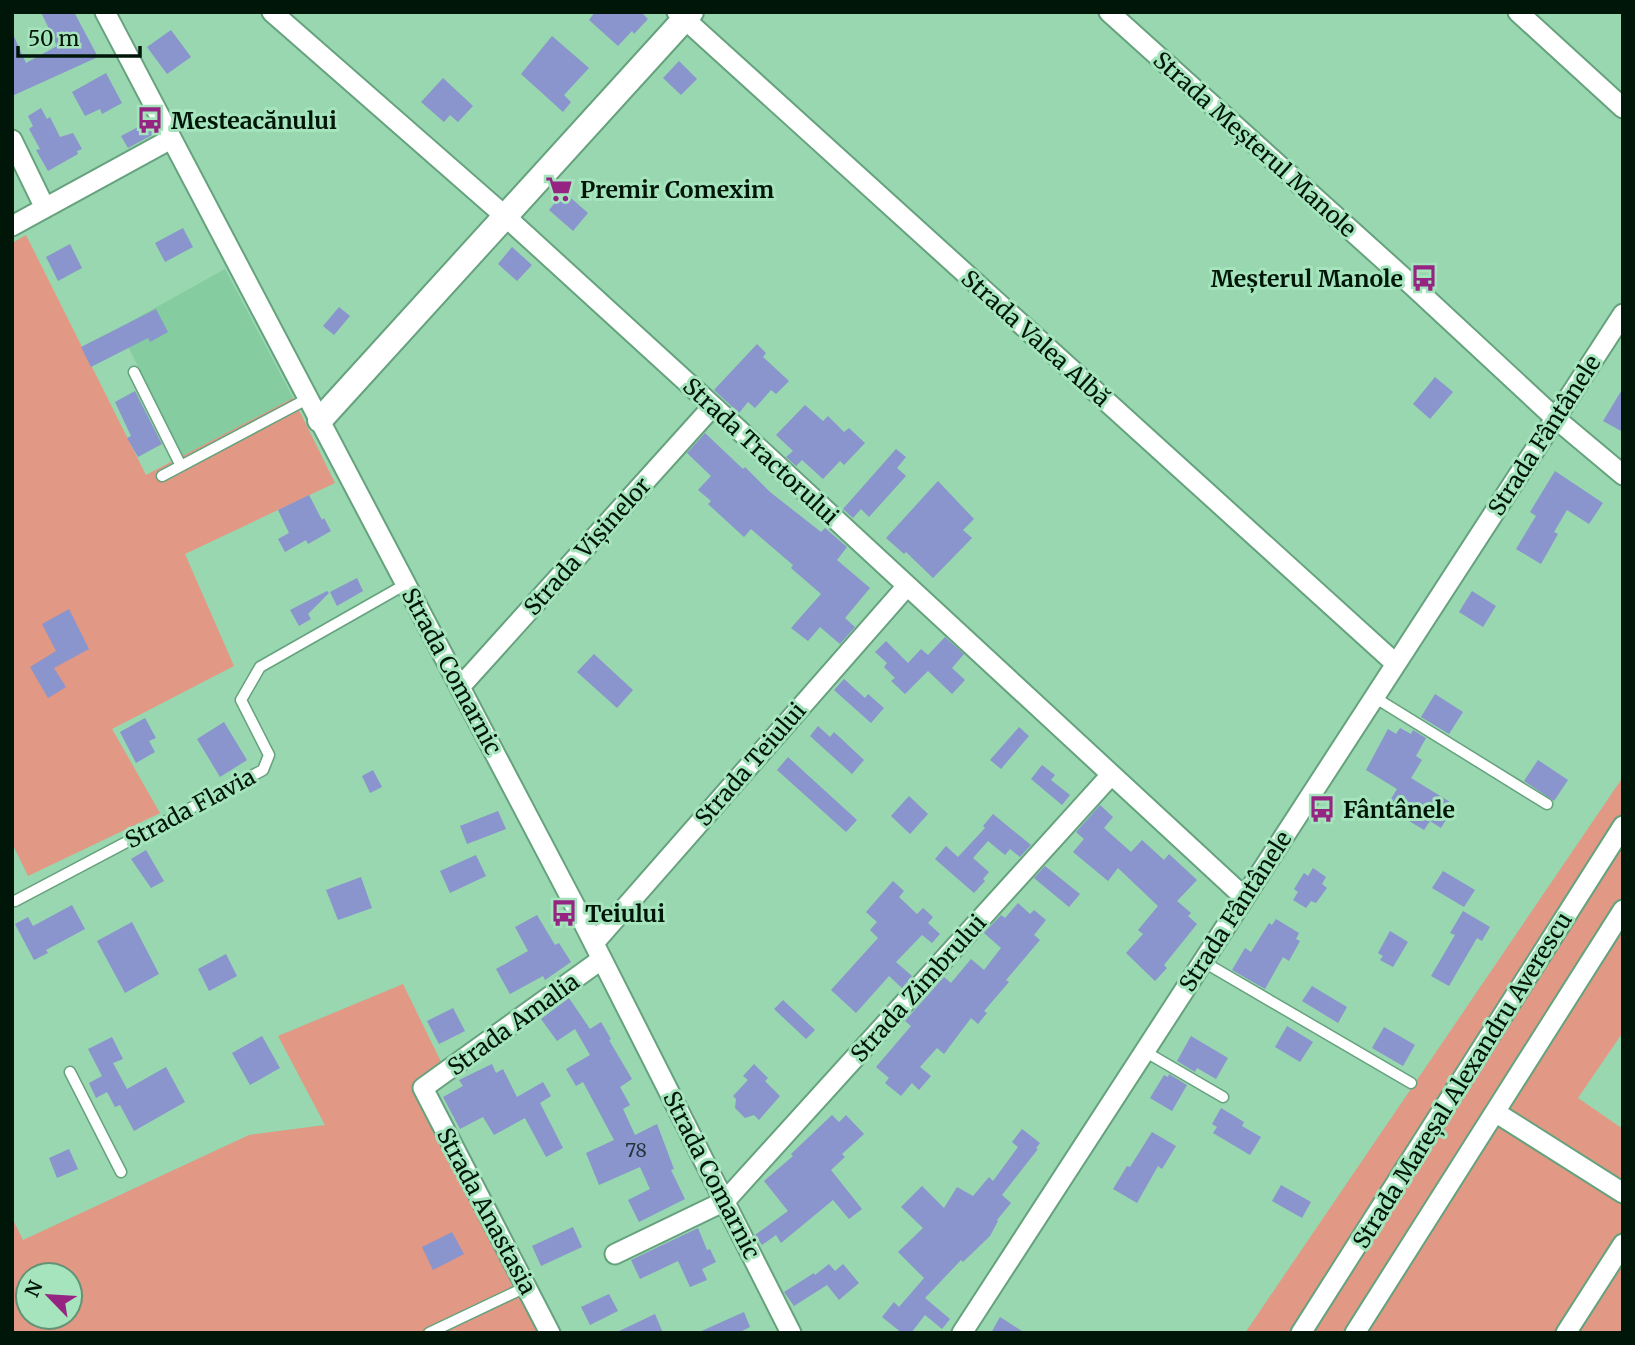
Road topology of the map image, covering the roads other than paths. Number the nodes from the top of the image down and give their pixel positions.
1 (105, 12) edge
2 (272, 12) edge
3 (1109, 12) edge
4 (1518, 12) edge
5 (684, 15) edge
6 (1623, 108) edge
7 (171, 139) junction
8 (12, 140) edge
9 (45, 208) junction
10 (506, 217) junction
11 (12, 226) edge
12 (1623, 314) edge
13 (134, 372) dead end
14 (713, 406) junction
15 (315, 409) junction
16 (1555, 418) junction
17 (181, 466) junction
18 (1623, 475) edge
19 (162, 476) dead end
20 (406, 584) junction
21 (907, 586) junction
22 (1395, 663) junction
23 (460, 687) junction
24 (1373, 697) junction
25 (1111, 775) junction
26 (1547, 804) dead end
27 (1623, 826) edge
28 (1244, 897) junction
29 (15, 901) dead end
30 (1623, 910) edge
31 (598, 951) junction
32 (1202, 961) junction
33 (1144, 1051) junction
34 (70, 1072) dead end
35 (1411, 1083) dead end
36 (423, 1088) joint
37 (1223, 1097) dead end
38 (1495, 1112) junction
39 (121, 1172) dead end
40 (1623, 1193) edge
41 (725, 1201) junction
42 (1623, 1244) edge
43 (615, 1254) dead end
44 (526, 1287) junction
45 (429, 1333) edge
46 (550, 1333) edge
47 (792, 1333) edge
48 (962, 1333) edge
49 (1301, 1333) edge
50 (1355, 1333) edge
51 (1566, 1333) edge

1 - 7 street, Strada Comarnic
2 - 10 street, Strada Tractorului
3 - 16 street, Strada Meșterul Manole
4 - 6 street
5 - 10 street
5 - 22 street, Strada Valea Albă
7 - 9 street
7 - 15 street, Strada Comarnic
8 - 9 street
9 - 11 street
10 - 14 street, Strada Tractorului
10 - 15 street
12 - 16 street, Strada Fântânele
13 - 17 lane
14 - 21 street, Strada Tractorului
14 - 23 street, Strada Vișinelor
15 - 17 lane
15 - 20 street, Strada Comarnic
16 - 18 street, Strada Meșterul Manole
16 - 22 street, Strada Fântânele
17 - 19 lane
20 - 23 street, Strada Comarnic
20 - 29 lane, Strada Flavia
21 - 25 street, Strada Tractorului
21 - 31 street, Strada Teiului
22 - 24 street, Strada Fântânele
23 - 31 street, Strada Comarnic
24 - 26 lane
24 - 28 street, Strada Fântânele
25 - 28 street, Strada Tractorului
25 - 41 street, Strada Zimbrului
27 - 49 street, Strada Mareșal Alexandru Averescu
28 - 32 street, Strada Fântânele
30 - 38 street, Strada Mareșal Alexandru Averescu
31 - 36 street, Strada Amalia
31 - 41 street, Strada Comarnic
32 - 33 street, Strada Fântânele
32 - 35 lane
33 - 37 lane
33 - 48 street, Strada Fântânele
34 - 39 lane
36 - 44 street, Strada Anastasia
38 - 40 street
38 - 50 street, Strada Mareșal Alexandru Averescu
41 - 43 street
41 - 47 street, Strada Comarnic
42 - 51 street
44 - 45 lane
44 - 46 street, Strada Anastasia

